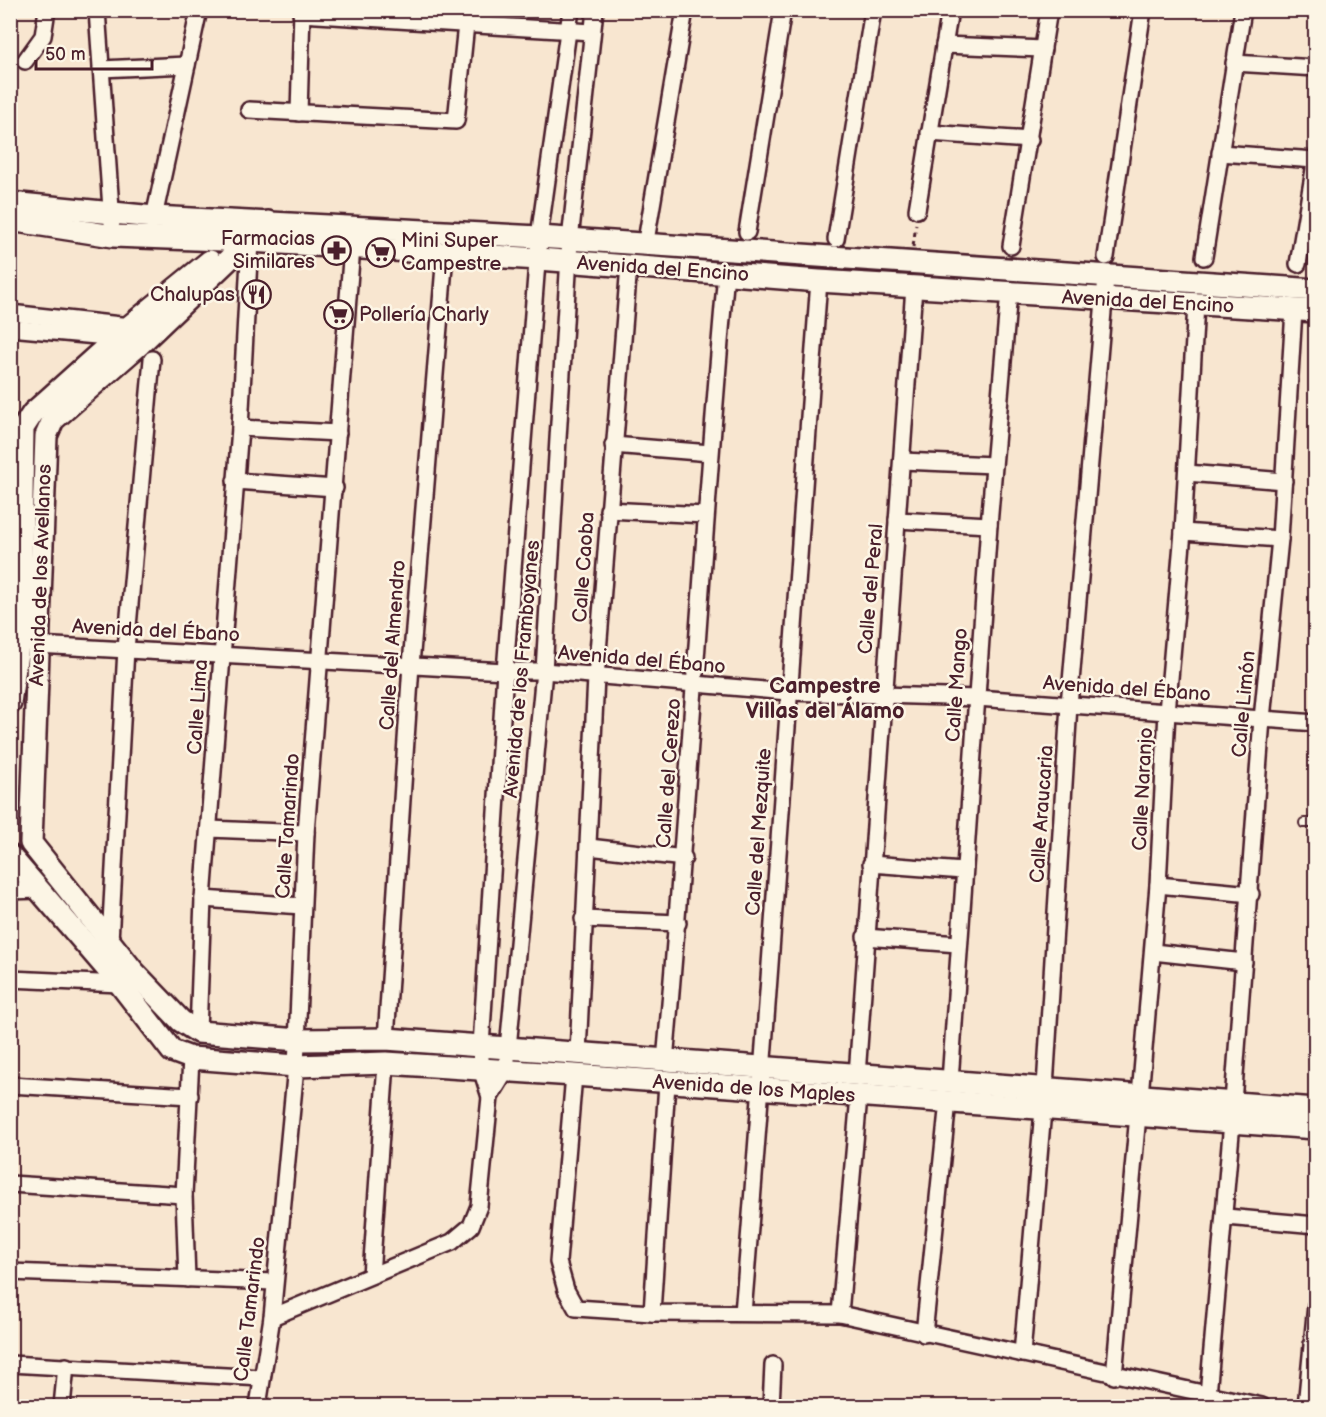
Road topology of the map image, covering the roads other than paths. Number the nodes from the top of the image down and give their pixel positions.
1 (47, 10) edge
2 (97, 10) edge
3 (199, 10) edge
4 (571, 10) edge
5 (595, 10) edge
6 (685, 10) edge
7 (783, 10) edge
8 (873, 10) edge
9 (950, 10) edge
10 (1049, 10) edge
11 (1143, 10) edge
12 (1242, 10) edge
13 (302, 12) edge
14 (465, 24) junction
15 (567, 30) junction
16 (592, 32) junction
17 (944, 45) junction
18 (1043, 49) junction
19 (25, 61) dead end
20 (1234, 63) junction
21 (187, 65) junction
22 (1316, 68) edge
23 (101, 69) junction
24 (249, 110) dead end
25 (299, 113) junction
26 (929, 133) junction
27 (1030, 140) junction
28 (1220, 153) junction
29 (1315, 159) edge
30 (10, 202) edge
31 (917, 210) road end
32 (111, 214) junction
33 (154, 217) junction
34 (10, 220) edge
35 (252, 231) junction
36 (747, 232) dead end
37 (646, 235) dead end
38 (113, 236) junction
39 (539, 237) junction
40 (836, 238) dead end
41 (570, 240) junction
42 (1011, 246) dead end
43 (352, 247) junction
44 (445, 254) junction
45 (1204, 257) dead end
46 (539, 259) junction
47 (570, 261) junction
48 (1298, 264) dead end
49 (629, 265) junction
50 (726, 273) junction
51 (1105, 278) junction
52 (819, 281) junction
53 (914, 287) junction
54 (1316, 290) edge
55 (1008, 292) junction
56 (1196, 304) junction
57 (1294, 310) junction
58 (1316, 311) edge
59 (10, 313) edge
60 (10, 328) edge
61 (124, 332) junction
62 (152, 359) dead end
63 (17, 427) edge
64 (240, 428) junction
65 (338, 433) junction
66 (613, 445) junction
67 (710, 453) junction
68 (902, 461) junction
69 (994, 465) junction
70 (1187, 472) junction
71 (236, 481) junction
72 (1284, 481) junction
73 (334, 488) junction
74 (608, 510) junction
75 (705, 515) junction
76 (897, 520) junction
77 (989, 525) junction
78 (17, 527) edge
79 (1183, 532) junction
80 (1280, 539) junction
81 (15, 631) edge
82 (37, 645) junction
83 (126, 648) junction
84 (222, 655) junction
85 (320, 660) junction
86 (411, 665) junction
87 (505, 671) junction
88 (544, 671) junction
89 (596, 677) junction
90 (694, 685) junction
91 (788, 692) junction
92 (883, 694) junction
93 (977, 698) junction
94 (10, 703) edge
95 (1069, 705) junction
96 (1167, 712) junction
97 (1262, 719) junction
98 (1316, 723) edge
99 (1304, 823) dead end
100 (1316, 823) edge
101 (209, 829) junction
102 (306, 834) junction
103 (590, 847) junction
104 (10, 856) edge
105 (684, 858) junction
106 (871, 864) junction
107 (963, 870) junction
108 (1158, 885) junction
109 (39, 890) junction
110 (10, 891) edge
111 (1251, 894) junction
112 (203, 899) junction
113 (302, 906) junction
114 (584, 919) junction
115 (678, 923) junction
116 (865, 938) junction
117 (110, 940) junction
118 (958, 944) junction
119 (1153, 952) junction
120 (1244, 962) junction
121 (127, 978) junction
122 (10, 980) edge
123 (198, 1032) junction
124 (386, 1039) junction
125 (298, 1040) junction
126 (481, 1046) junction
127 (508, 1048) junction
128 (578, 1053) junction
129 (191, 1058) junction
130 (665, 1061) junction
131 (386, 1064) junction
132 (297, 1066) junction
133 (765, 1067) junction
134 (481, 1069) junction
135 (506, 1071) junction
136 (574, 1075) junction
137 (857, 1075) junction
138 (667, 1083) junction
139 (10, 1085) edge
140 (1045, 1087) junction
141 (762, 1088) junction
142 (949, 1091) junction
143 (190, 1096) junction
144 (859, 1096) junction
145 (490, 1097) junction
146 (1139, 1105) junction
147 (1042, 1109) junction
148 (1316, 1109) edge
149 (1232, 1112) junction
150 (1316, 1128) edge
151 (10, 1184) edge
152 (184, 1195) junction
153 (1226, 1218) junction
154 (1316, 1225) edge
155 (10, 1272) edge
156 (371, 1275) junction
157 (187, 1278) junction
158 (274, 1282) junction
159 (1316, 1305) edge
160 (652, 1313) junction
161 (743, 1313) junction
162 (840, 1314) junction
163 (272, 1317) junction
164 (924, 1334) junction
165 (1022, 1354) junction
166 (10, 1364) edge
167 (773, 1365) dead end
168 (66, 1366) junction
169 (1114, 1376) junction
170 (262, 1378) junction
171 (1209, 1395) junction
172 (62, 1407) edge
173 (258, 1407) edge
174 (771, 1407) edge
175 (1262, 1407) edge
176 (1306, 1407) edge

1 - 19 street
2 - 23 street
3 - 21 street
4 - 15 street, Avenida de los Framboyanes
5 - 16 street, Avenida de los Framboyanes
6 - 37 street
7 - 36 street
8 - 40 street
9 - 17 street
10 - 18 street
11 - 51 street, Calle Araucaria
12 - 20 street
13 - 14 street
13 - 25 street
14 - 15 street
14 - 25 street
15 - 16 street
15 - 39 street, Avenida de los Framboyanes
16 - 41 street, Avenida de los Framboyanes
17 - 18 street
17 - 26 street
18 - 27 street
20 - 22 street
20 - 28 street
21 - 23 street
21 - 33 street
23 - 32 street
24 - 25 street
26 - 27 street
26 - 31 street
27 - 42 street
28 - 29 street
28 - 45 street
29 - 48 street
30 - 32 street, Avenida del Encino
32 - 33 street, Avenida del Encino
32 - 38 street
33 - 35 street, Avenida del Encino
34 - 38 street, Avenida del Encino
35 - 38 street, Avenida del Encino
35 - 39 street, Avenida del Encino
35 - 43 street, Avenida del Encino
35 - 61 street, Avenida de los Avellanos
35 - 64 street, Calle Lima
35 - 82 street, Avenida de los Avellanos
39 - 41 street, Avenida del Encino
39 - 46 street, Avenida de los Framboyanes
41 - 47 street, Avenida de los Framboyanes
41 - 51 street, Avenida del Encino
43 - 44 street, Avenida del Encino
43 - 65 street, Calle Tamarindo
44 - 46 street, Avenida del Encino
44 - 86 street, Calle del Almendro
46 - 47 street, Avenida del Encino
46 - 87 street, Avenida de los Framboyanes
47 - 49 street, Avenida del Encino
47 - 88 street, Avenida de los Framboyanes
49 - 50 street, Avenida del Encino
49 - 66 street, Calle Caoba
50 - 52 street, Avenida del Encino
50 - 67 street, Calle del Cerezo
51 - 54 street, Avenida del Encino
51 - 55 street, Avenida del Encino
51 - 56 street, Avenida del Encino
51 - 95 street, Calle Araucaria
52 - 53 street, Avenida del Encino
52 - 91 street, Calle del Mezquite
53 - 55 street, Avenida del Encino
53 - 68 street, Calle del Peral
55 - 69 street, Calle Mango
56 - 57 street, Avenida del Encino
56 - 70 street, Calle Naranjo
57 - 58 street, Avenida del Encino
57 - 72 street, Calle Limón
59 - 61 street
60 - 61 street
61 - 63 street, Avenida de los Avellanos
62 - 83 street
63 - 78 street, Avenida de los Avellanos
64 - 65 street
64 - 71 street, Calle Lima
65 - 73 street, Calle Tamarindo
66 - 67 street
66 - 74 street, Calle Caoba
67 - 75 street, Calle del Cerezo
68 - 69 street
68 - 76 street, Calle del Peral
69 - 77 street, Calle Mango
70 - 72 street
70 - 79 street, Calle Naranjo
71 - 73 street
71 - 84 street, Calle Lima
72 - 80 street, Calle Limón
73 - 85 street, Calle Tamarindo
74 - 75 street
74 - 89 street, Calle Caoba
75 - 90 street, Calle del Cerezo
76 - 77 street
76 - 92 street, Calle del Peral
77 - 93 street, Calle Mango
78 - 81 street, Avenida de los Avellanos
79 - 80 street
79 - 96 street, Calle Naranjo
80 - 97 street, Calle Limón
81 - 94 street, Avenida de los Avellanos
82 - 83 street, Avenida del Ébano
82 - 117 street, Avenida de los Avellanos
83 - 84 street, Avenida del Ébano
83 - 117 street
84 - 85 street, Avenida del Ébano
84 - 101 street, Calle Lima
85 - 86 street, Avenida del Ébano
85 - 102 street, Calle Tamarindo
86 - 87 street, Avenida del Ébano
86 - 124 street, Calle del Almendro
87 - 88 street, Avenida del Ébano
87 - 126 street, Avenida de los Framboyanes
88 - 89 street, Avenida del Ébano
88 - 127 street, Avenida de los Framboyanes
89 - 90 street, Avenida del Ébano
89 - 103 street, Calle Caoba
90 - 91 street, Avenida del Ébano
90 - 105 street, Calle del Cerezo
91 - 92 street, Avenida del Ébano
91 - 133 street, Calle del Mezquite
92 - 93 street, Avenida del Ébano
92 - 106 street, Calle del Peral
93 - 95 street, Avenida del Ébano
93 - 107 street, Calle Mango
95 - 96 street, Avenida del Ébano
95 - 140 street, Calle Araucaria
96 - 97 street, Avenida del Ébano
96 - 108 street, Calle Naranjo
97 - 98 street, Avenida del Ébano
97 - 111 street, Calle Limón
99 - 100 lane
101 - 102 street
101 - 112 street, Calle Lima
102 - 113 street, Calle Tamarindo
103 - 105 street
103 - 114 street, Calle Caoba
104 - 109 street, Avenida de los Avellanos
105 - 115 street, Calle del Cerezo
106 - 107 street
106 - 116 street, Calle del Peral
107 - 118 street, Calle Mango
108 - 111 street
108 - 119 street, Calle Naranjo
109 - 110 street
109 - 121 street, Avenida de los Avellanos
111 - 120 street, Calle Limón
112 - 113 street
112 - 123 street, Calle Lima
113 - 125 street, Calle Tamarindo
114 - 115 street
114 - 128 street, Calle Caoba
115 - 130 street, Calle del Cerezo
116 - 118 street
116 - 137 street, Calle del Peral
117 - 121 street, Avenida de los Avellanos
118 - 142 street, Calle Mango
119 - 120 street
119 - 146 street, Calle Naranjo
120 - 149 street, Calle Limón
121 - 122 street
121 - 123 street, Avenida de los Avellanos
121 - 129 street, Avenida de los Avellanos
123 - 125 street, Avenida de los Maples
124 - 125 street, Avenida de los Maples
124 - 126 street, Avenida de los Maples
125 - 132 street, Calle Tamarindo
126 - 127 street, Avenida de los Maples
126 - 134 street, Avenida de los Framboyanes
127 - 128 street, Avenida de los Maples
127 - 135 street, Avenida de los Framboyanes
128 - 130 street, Avenida de los Maples
129 - 132 street, Avenida de los Maples
129 - 143 street
130 - 133 street, Avenida de los Maples
131 - 132 street, Avenida de los Maples
131 - 134 street, Avenida de los Maples
131 - 156 street
132 - 158 street, Calle Tamarindo
133 - 137 street, Avenida de los Maples
133 - 141 street, Calle del Mezquite
134 - 135 street, Avenida de los Maples
134 - 145 street, Avenida de los Framboyanes
135 - 136 street, Avenida de los Maples
135 - 145 street, Avenida de los Framboyanes
136 - 138 street, Avenida de los Maples
136 - 160 street
137 - 142 street, Avenida de los Maples
138 - 141 street, Avenida de los Maples
138 - 160 street
139 - 143 street
140 - 142 street, Avenida de los Maples
140 - 146 street, Avenida de los Maples
140 - 147 street, Calle Araucaria
141 - 144 street, Avenida de los Maples
141 - 161 street, Calle del Mezquite
142 - 144 street, Avenida de los Maples
142 - 147 street, Avenida de los Maples
142 - 164 street, Calle Mango
143 - 152 street
144 - 162 street
145 - 156 street, Avenida de los Framboyanes
146 - 147 street, Avenida de los Maples
146 - 149 street, Avenida de los Maples
146 - 169 street, Calle Naranjo
147 - 165 street, Calle Araucaria
148 - 149 street, Avenida de los Maples
149 - 150 street, Avenida de los Maples
149 - 153 street, Calle Limón
151 - 152 street
152 - 157 street
153 - 154 street
153 - 171 street, Calle Limón
155 - 157 street
156 - 163 street, Avenida de los Framboyanes
157 - 158 street
158 - 163 street, Calle Tamarindo
159 - 176 street
160 - 161 street
161 - 162 street
162 - 164 street
163 - 170 street, Calle Tamarindo
164 - 165 street
165 - 169 street
166 - 168 street
167 - 174 street
168 - 170 street
168 - 172 street
169 - 171 street
170 - 173 street, Calle Tamarindo
171 - 175 street

